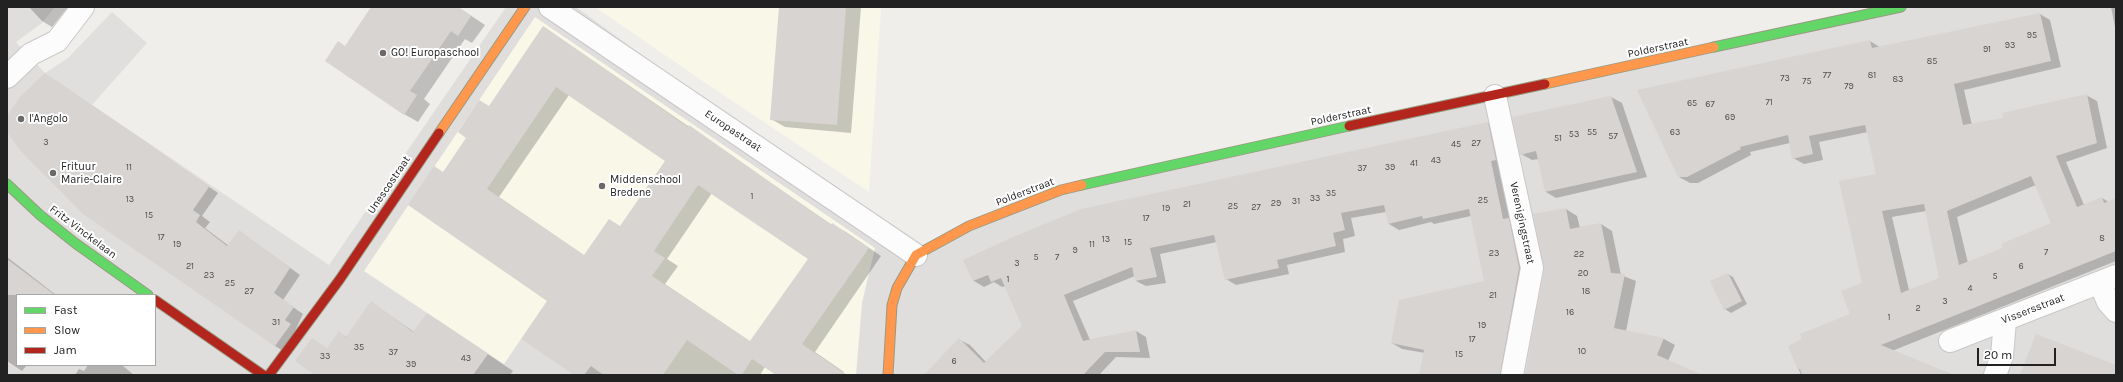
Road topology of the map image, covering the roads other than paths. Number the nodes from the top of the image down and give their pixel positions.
1 (82, 7) edge
2 (525, 7) edge
3 (550, 7) edge
4 (1901, 7) edge
5 (7, 77) edge
6 (1495, 96) junction
7 (7, 184) edge
8 (916, 255) junction
9 (2108, 280) edge
10 (147, 294) edge
11 (156, 301) edge
12 (2116, 311) edge
13 (2005, 321) junction
14 (1950, 341) dead end
15 (891, 374) edge
16 (263, 375) edge
17 (270, 375) edge
18 (1512, 375) edge
19 (1995, 375) edge

1 - 5 street
2 - 17 street, Unescostraat
3 - 8 street, Europastraat
4 - 6 street, Polderstraat
6 - 8 street, Polderstraat
6 - 18 street, Verenigingstraat
7 - 10 street, Fritz Vinckelaan
8 - 15 street
9 - 12 street
9 - 13 street, Vissersstraat
11 - 16 street
13 - 14 street, Vissersstraat
13 - 19 street

